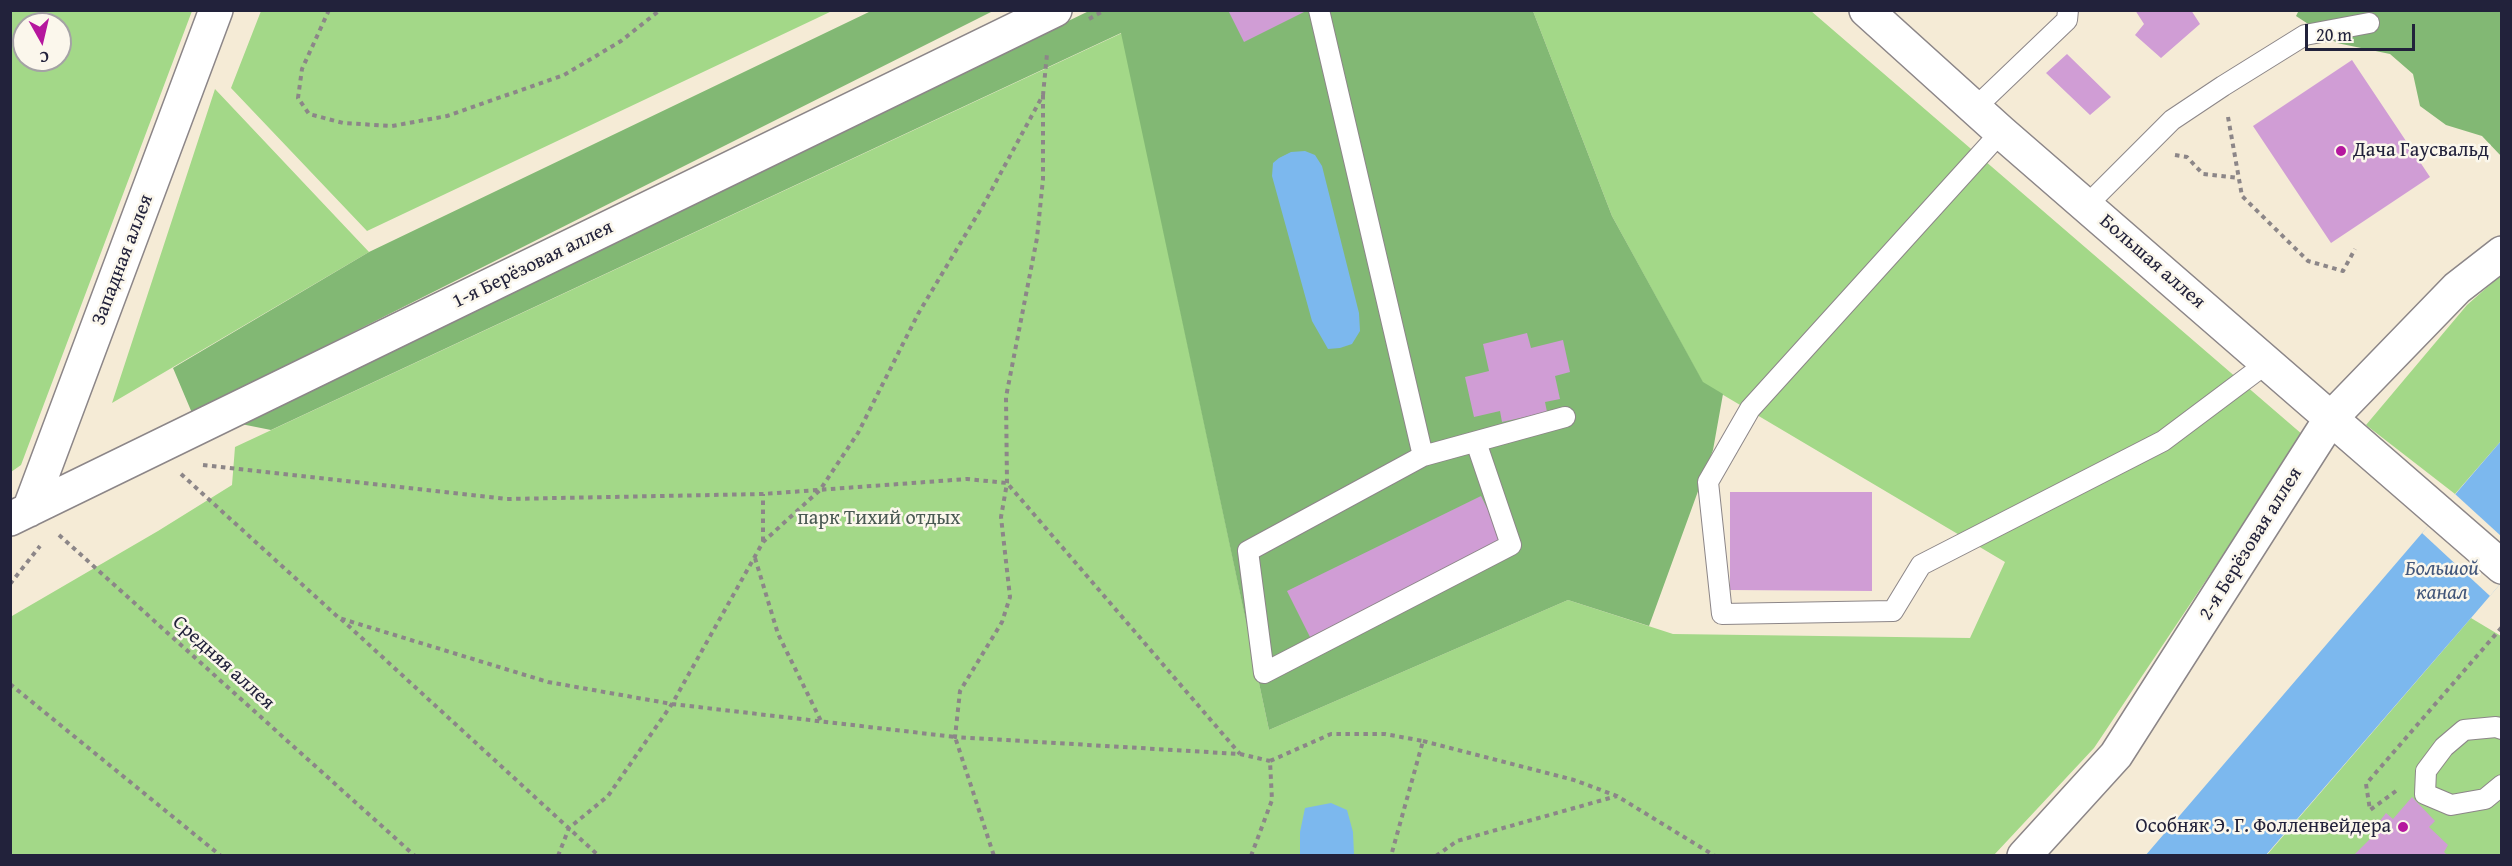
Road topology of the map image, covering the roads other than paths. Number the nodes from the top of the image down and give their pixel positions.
1 (216, 10) edge
2 (1055, 10) edge
3 (1319, 10) edge
4 (1866, 10) edge
5 (2068, 10) edge
6 (2368, 23) dead end
7 (1975, 108) junction
8 (2001, 132) junction
9 (2087, 205) junction
10 (2502, 253) edge
11 (2267, 363) junction
12 (1565, 417) dead end
13 (2331, 418) junction
14 (1476, 442) junction
15 (1423, 456) junction
16 (31, 519) edge
17 (2502, 567) edge
18 (2502, 729) edge
19 (2502, 785) edge
20 (2024, 855) edge

1 - 16 street, Западная аллея
2 - 16 street, 1-я Берёзовая аллея
3 - 15 lane
4 - 7 street, Большая аллея
5 - 7 lane
6 - 9 lane
7 - 8 street, Большая аллея
8 - 9 street, Большая аллея
8 - 11 lane
9 - 11 street, Большая аллея
10 - 13 street, 2-я Берёзовая аллея
11 - 13 street, Большая аллея
12 - 14 lane
13 - 17 street, Большая аллея
13 - 20 street, 2-я Берёзовая аллея
14 - 15 lane
14 - 15 lane
18 - 19 lane

